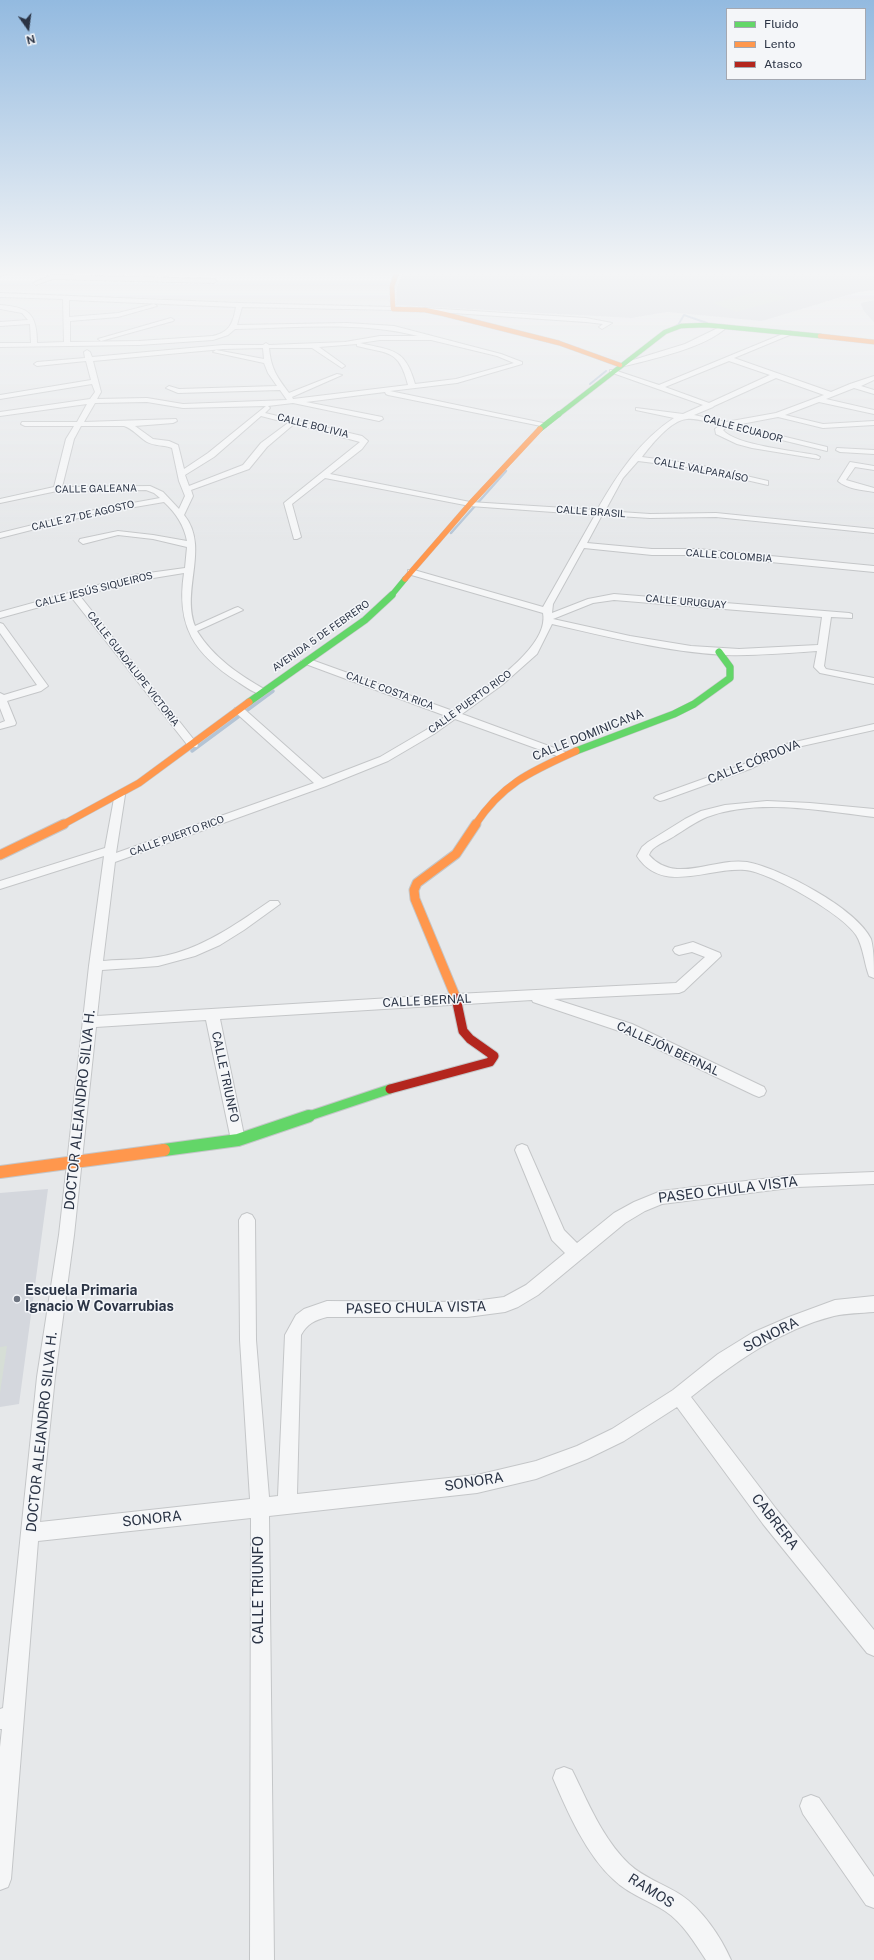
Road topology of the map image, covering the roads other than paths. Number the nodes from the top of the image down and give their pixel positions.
1 (43, 363) edge
2 (90, 363) edge
3 (268, 363) edge
4 (338, 363) edge
5 (404, 363) edge
6 (518, 363) edge
7 (606, 363) edge
8 (622, 363) edge
9 (630, 363) edge
10 (719, 363) edge
11 (743, 363) edge
12 (38, 364) dead end
13 (342, 366) dead end
14 (616, 368) junction
15 (339, 375) dead end
16 (777, 375) junction
17 (874, 378) edge
18 (96, 381) junction
19 (852, 385) junction
20 (412, 387) junction
21 (660, 387) junction
22 (169, 388) dead end
23 (281, 388) junction
24 (376, 391) junction
25 (874, 392) edge
26 (829, 394) junction
27 (0, 397) edge
28 (289, 398) junction
29 (817, 399) junction
30 (93, 401) junction
31 (272, 404) junction
32 (711, 406) junction
33 (638, 409) dead end
34 (874, 412) edge
35 (0, 414) edge
36 (261, 414) junction
37 (687, 415) junction
38 (778, 415) junction
39 (379, 419) dead end
40 (172, 421) dead end
41 (293, 422) junction
42 (79, 423) junction
43 (874, 423) edge
44 (25, 424) dead end
45 (124, 424) junction
46 (728, 424) junction
47 (543, 425) junction
48 (824, 449) dead end
49 (840, 450) dead end
50 (874, 452) edge
51 (816, 457) dead end
52 (636, 458) junction
53 (874, 468) edge
54 (182, 474) junction
55 (323, 475) junction
56 (765, 483) dead end
57 (57, 489) junction
58 (187, 489) junction
59 (874, 490) edge
60 (166, 499) junction
61 (0, 501) edge
62 (470, 504) junction
63 (599, 512) junction
64 (181, 514) junction
65 (874, 522) edge
66 (861, 530) junction
67 (874, 532) edge
68 (0, 536) edge
69 (297, 537) dead end
70 (83, 541) dead end
71 (192, 545) junction
72 (583, 545) junction
73 (874, 569) edge
74 (190, 570) junction
75 (411, 572) junction
76 (74, 594) junction
77 (238, 610) dead end
78 (0, 614) edge
79 (827, 614) junction
80 (849, 616) dead end
81 (548, 617) junction
82 (0, 626) edge
83 (193, 630) junction
84 (822, 648) junction
85 (719, 652) junction
86 (306, 661) junction
87 (874, 681) edge
88 (262, 692) junction
89 (1, 697) edge
90 (239, 710) junction
91 (454, 715) junction
92 (0, 726) edge
93 (874, 727) edge
94 (193, 744) junction
95 (564, 755) junction
96 (322, 784) junction
97 (119, 795) junction
98 (660, 798) dead end
99 (874, 813) edge
100 (0, 855) edge
101 (109, 855) junction
102 (0, 885) edge
103 (274, 904) dead end
104 (679, 950) dead end
105 (95, 966) junction
106 (874, 973) edge
107 (530, 996) junction
108 (456, 999) junction
109 (212, 1014) junction
110 (89, 1022) junction
111 (759, 1091) dead end
112 (238, 1140) junction
113 (522, 1150) dead end
114 (75, 1161) junction
115 (0, 1172) edge
116 (874, 1178) edge
117 (247, 1220) dead end
118 (577, 1254) junction
119 (874, 1304) edge
120 (679, 1396) junction
121 (287, 1503) junction
122 (260, 1507) junction
123 (31, 1532) junction
124 (874, 1646) edge
125 (6, 1718) edge
126 (564, 1778) dead end
127 (810, 1806) dead end
128 (0, 1879) edge
129 (874, 1897) edge
130 (262, 1960) edge
131 (719, 1960) edge

1 - 12 street
2 - 18 street
3 - 23 street
4 - 13 street
5 - 20 street
6 - 20 street
7 - 14 street
8 - 14 street, AVENIDA 5 DE FEBRERO
9 - 14 street
10 - 21 street
11 - 16 street
14 - 21 street
14 - 47 street, AVENIDA 5 DE FEBRERO
15 - 28 street
16 - 26 street
16 - 32 street, CALLE PUERTO RICO
17 - 19 street
18 - 27 street
18 - 30 street
19 - 25 street
19 - 26 street
20 - 24 street
21 - 32 street
22 - 23 street
23 - 28 street
24 - 28 street
24 - 47 street
26 - 29 street
28 - 31 street
28 - 39 street
29 - 34 street
29 - 38 street
30 - 31 street
30 - 35 street
30 - 42 street
31 - 36 street
32 - 37 street, CALLE PUERTO RICO
33 - 37 street, CALLE ECUADOR
36 - 41 street, CALLE BOLIVIA
36 - 54 street
37 - 46 street, CALLE ECUADOR
37 - 52 street, CALLE PUERTO RICO
38 - 43 street
38 - 46 street
40 - 45 street
41 - 55 street, CALLE BOLIVIA
41 - 58 street
42 - 44 street
42 - 45 street
42 - 57 street
45 - 54 street
46 - 48 street, CALLE ECUADOR
46 - 51 street
47 - 62 street, AVENIDA 5 DE FEBRERO
49 - 50 street
52 - 56 street, CALLE VALPARAÍSO
52 - 63 street, CALLE PUERTO RICO
53 - 59 street
54 - 58 street
55 - 62 street, CALLE BRASIL
55 - 69 street
57 - 60 street, CALLE GALEANA
57 - 61 street, CALLE GALEANA
58 - 64 street
60 - 64 street, CALLE GALEANA
60 - 68 street, CALLE 27 DE AGOSTO
62 - 63 street, CALLE BRASIL
62 - 75 street, AVENIDA 5 DE FEBRERO
63 - 66 street, CALLE BRASIL
63 - 72 street, CALLE PUERTO RICO
64 - 71 street, CALLE GALEANA
65 - 66 street
66 - 67 street, CALLE BRASIL
70 - 71 street
71 - 74 street, CALLE GALEANA
72 - 73 street, CALLE COLOMBIA
72 - 81 street, CALLE PUERTO RICO
74 - 76 street, CALLE JESÚS SIQUEIROS
74 - 83 street, CALLE GALEANA
75 - 81 street
75 - 86 street, AVENIDA 5 DE FEBRERO
76 - 78 street, CALLE JESÚS SIQUEIROS
76 - 94 street, CALLE GUADALUPE VICTORIA
77 - 83 street
79 - 80 street, CALLE URUGUAY
79 - 81 street, CALLE URUGUAY
79 - 84 street
81 - 85 street
81 - 91 street, CALLE PUERTO RICO
82 - 89 street
83 - 88 street, CALLE GALEANA
84 - 85 street
84 - 87 street
85 - 95 street, CALLE DOMINICANA
86 - 88 street, AVENIDA 5 DE FEBRERO
86 - 91 street, CALLE COSTA RICA
88 - 90 street, AVENIDA 5 DE FEBRERO
89 - 92 street
90 - 94 street, AVENIDA 5 DE FEBRERO
90 - 96 street
91 - 95 street, CALLE COSTA RICA
91 - 96 street, CALLE PUERTO RICO
93 - 98 street, CALLE CÓRDOVA
94 - 97 street, AVENIDA 5 DE FEBRERO
95 - 108 street, CALLE DOMINICANA
96 - 101 street, CALLE PUERTO RICO
97 - 100 street, AVENIDA 5 DE FEBRERO
97 - 101 street, DOCTOR ALEJANDRO SILVA H.
99 - 106 street
101 - 102 street, CALLE PUERTO RICO
101 - 105 street, DOCTOR ALEJANDRO SILVA H.
103 - 105 street
104 - 107 street, CALLE BERNAL
105 - 110 street, DOCTOR ALEJANDRO SILVA H.
107 - 108 street, CALLE BERNAL
107 - 111 street, CALLEJÓN BERNAL
108 - 109 street, CALLE BERNAL
108 - 112 street, CALLE DOMINICANA
109 - 110 street, CALLE BERNAL
109 - 112 street, CALLE TRIUNFO
110 - 114 street, DOCTOR ALEJANDRO SILVA H.
112 - 114 street
113 - 118 street
114 - 115 street
114 - 123 street, DOCTOR ALEJANDRO SILVA H.
116 - 118 street, PASEO CHULA VISTA
117 - 122 street, CALLE TRIUNFO
118 - 121 street, PASEO CHULA VISTA
119 - 120 street, SONORA
120 - 121 street, SONORA
120 - 124 street, CABRERA
121 - 122 street, SONORA
122 - 123 street, SONORA
122 - 130 street, CALLE TRIUNFO
123 - 125 street, DOCTOR ALEJANDRO SILVA H.
125 - 128 street, DOCTOR ALEJANDRO SILVA H.
126 - 131 street, RAMOS
127 - 129 street

